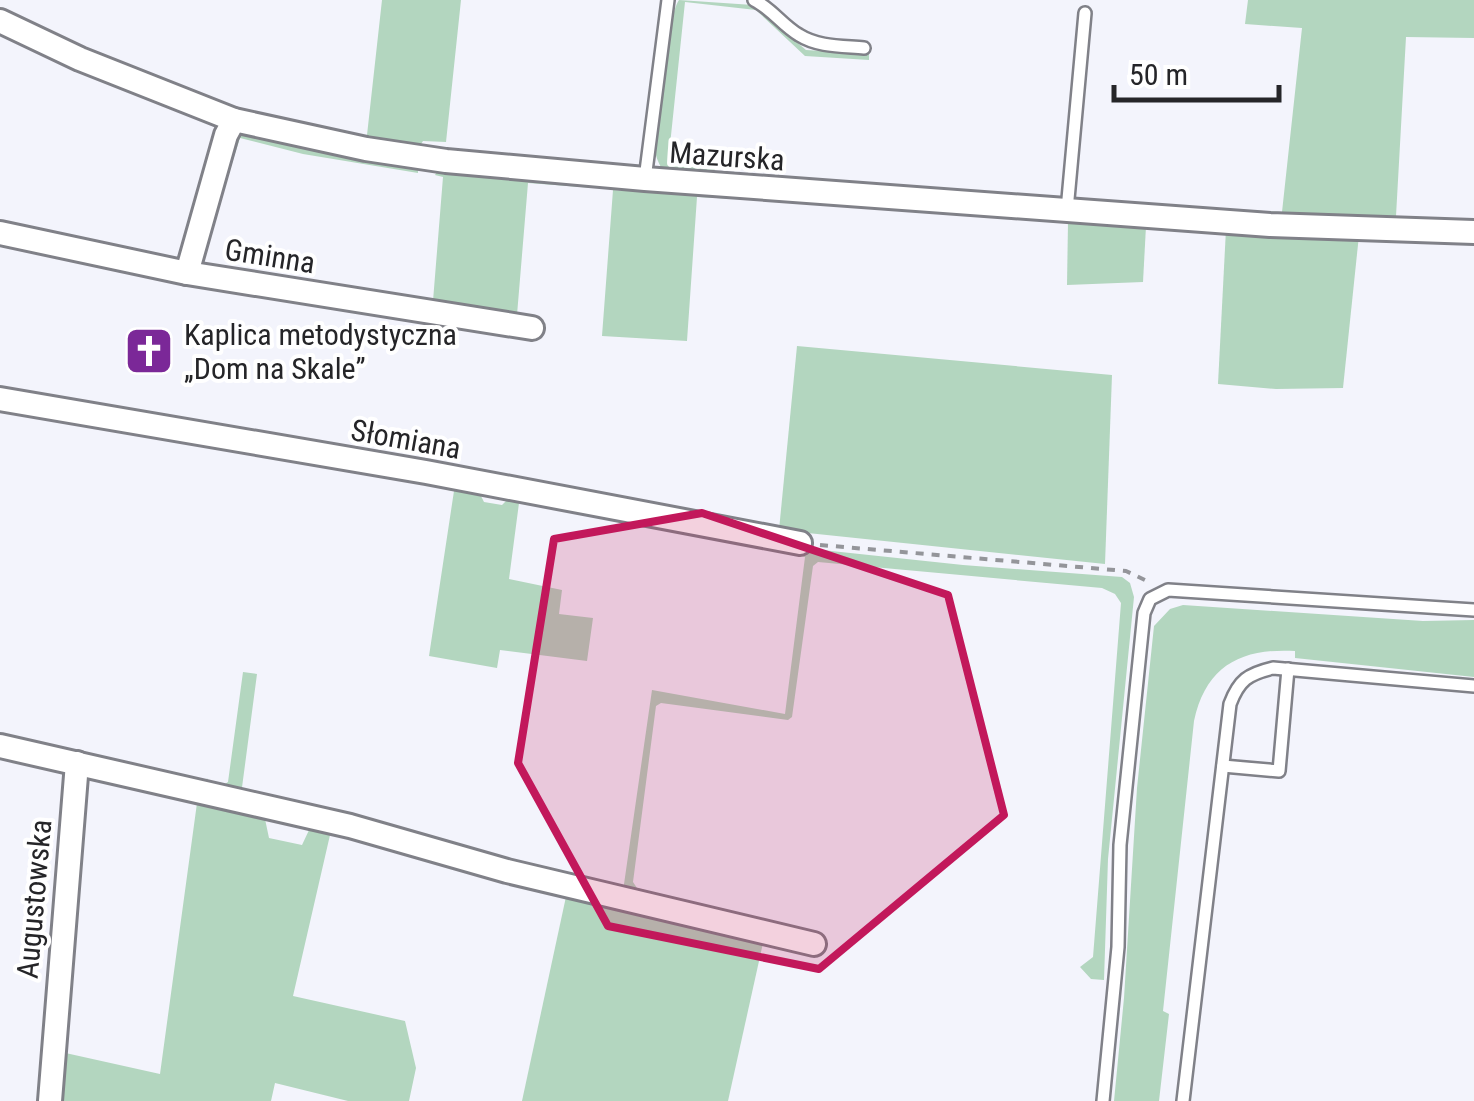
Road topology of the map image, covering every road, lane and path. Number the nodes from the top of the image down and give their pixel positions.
1 (668, 0) edge
2 (754, 0) edge
3 (1085, 14) dead end
4 (0, 22) edge
5 (864, 48) dead end
6 (234, 120) junction
7 (645, 180) junction
8 (1068, 210) junction
9 (1474, 232) edge
10 (0, 233) edge
11 (187, 273) junction
12 (532, 328) dead end
13 (0, 399) edge
14 (800, 544) joint
15 (1158, 593) junction
16 (1474, 610) edge
17 (1288, 668) junction
18 (1474, 686) edge
19 (0, 746) edge
20 (76, 762) junction
21 (1223, 766) junction
22 (814, 944) dead end
23 (50, 1101) edge
24 (1103, 1101) edge
25 (1184, 1101) edge

1 - 7 lane
2 - 5 lane
3 - 8 lane
4 - 6 street, Mazurska
6 - 7 street, Mazurska
6 - 11 street
7 - 8 street, Mazurska
8 - 9 street, Mazurska
10 - 11 street, Gminna
11 - 12 street, Gminna
13 - 14 street, Słomiana
14 - 15 path
15 - 16 lane
15 - 24 lane
17 - 18 lane
17 - 21 lane
17 - 21 lane
19 - 20 street
20 - 22 street
20 - 23 street, Augustowska
21 - 25 lane

